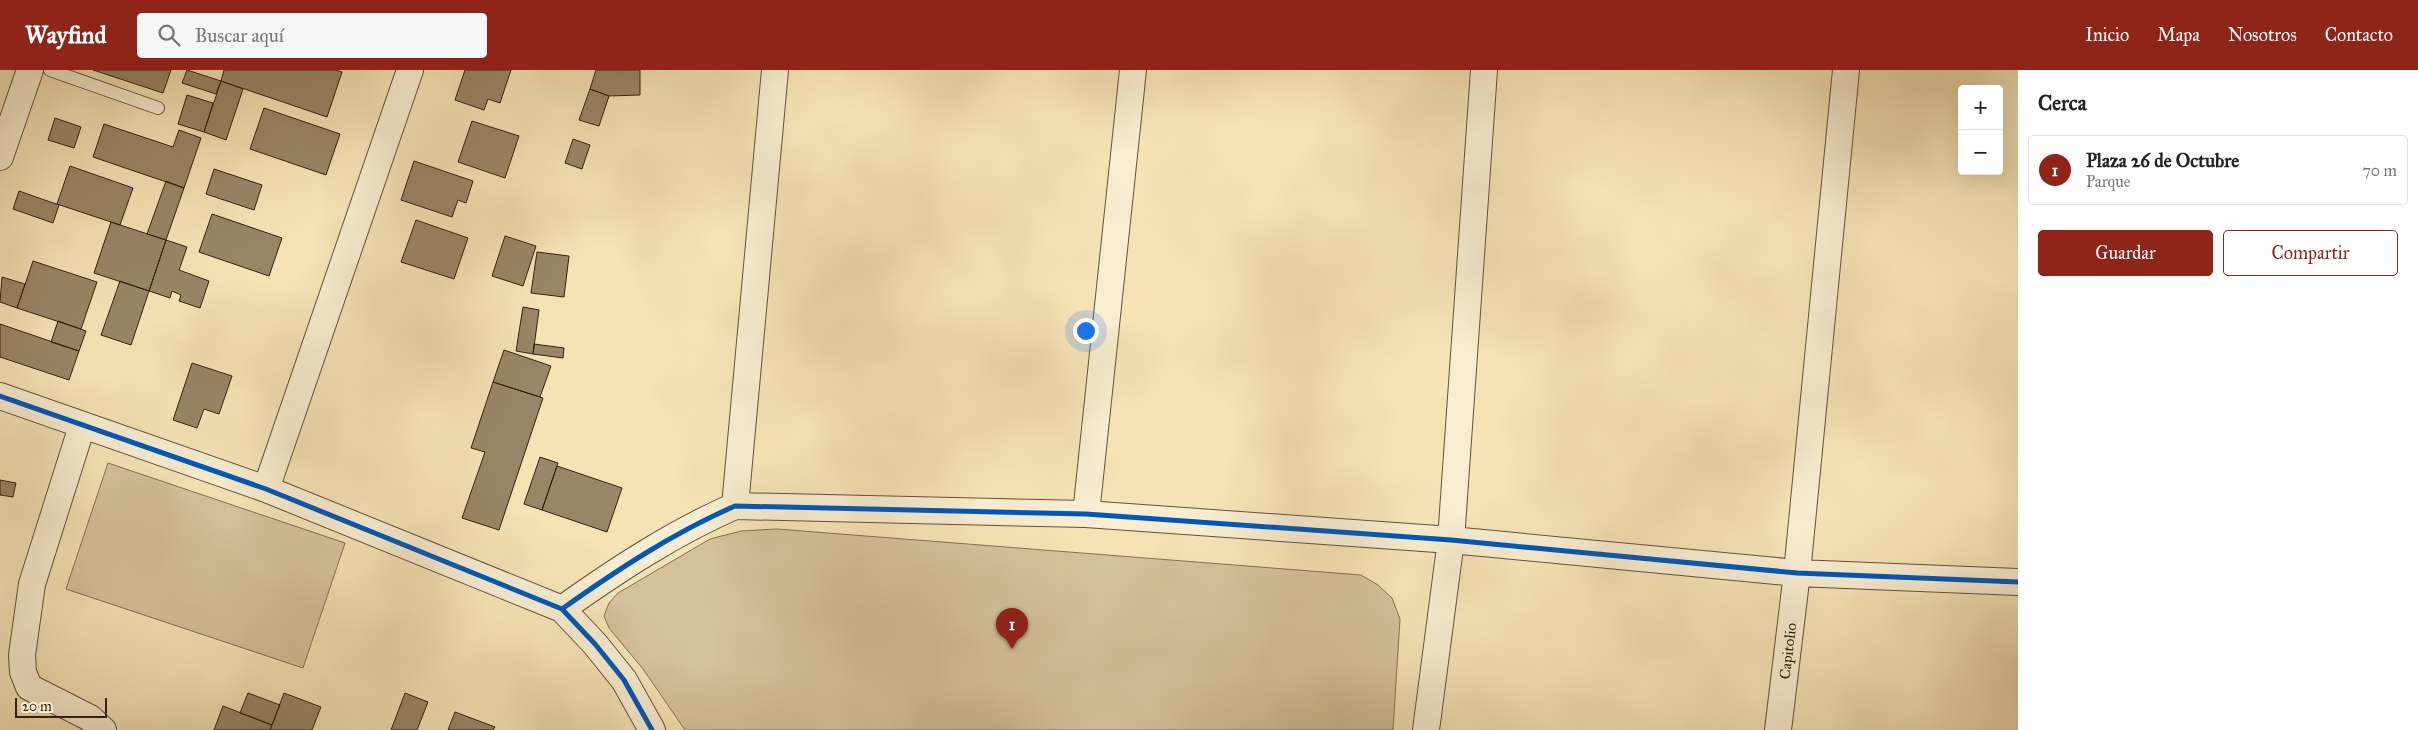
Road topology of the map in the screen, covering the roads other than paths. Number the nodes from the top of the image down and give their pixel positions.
1 (30, 70) edge
2 (50, 70) edge
3 (410, 70) edge
4 (775, 70) edge
5 (1133, 70) edge
6 (1484, 70) edge
7 (1846, 70) edge
8 (158, 108) dead end
9 (0, 157) edge
10 (0, 396) edge
11 (82, 426) junction
12 (266, 489) junction
13 (735, 506) junction
14 (1086, 514) junction
15 (1450, 540) junction
16 (1797, 573) junction
17 (2018, 582) edge
18 (562, 609) junction
19 (103, 730) edge
20 (652, 730) edge
21 (1426, 730) edge
22 (1778, 730) edge

1 - 9 street
2 - 8 lane
3 - 12 street
4 - 13 street
5 - 14 street
6 - 15 street
7 - 16 street, Capitolio
10 - 11 street
11 - 12 street
11 - 19 street
12 - 18 street
13 - 14 street
13 - 18 street
14 - 15 street
15 - 16 street
15 - 21 street
16 - 17 street
16 - 22 street, Capitolio
18 - 20 street

